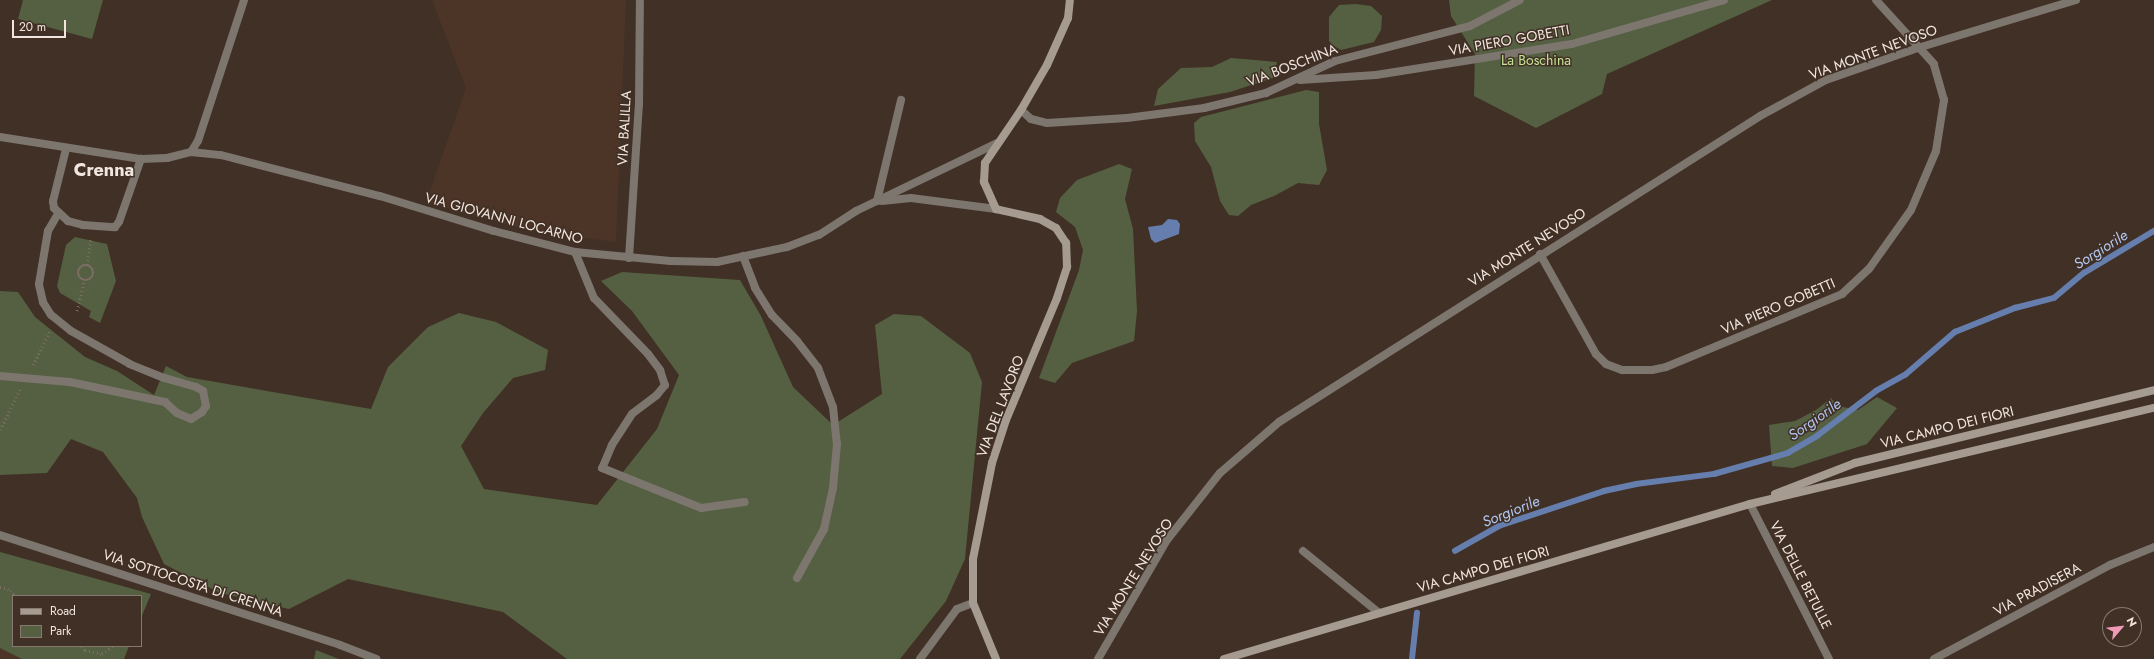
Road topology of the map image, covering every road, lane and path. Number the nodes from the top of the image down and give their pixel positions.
1 (244, 0) edge
2 (640, 0) edge
3 (1070, 0) edge
4 (1520, 0) edge
5 (1724, 0) edge
6 (1876, 0) edge
7 (2076, 0) edge
8 (1921, 47) junction
9 (1293, 80) junction
10 (901, 100) dead end
11 (1021, 110) junction
12 (0, 137) edge
13 (997, 144) junction
14 (66, 149) junction
15 (191, 152) junction
16 (141, 158) junction
17 (877, 201) junction
18 (996, 210) junction
19 (58, 214) junction
20 (93, 226) junction
21 (575, 252) junction
22 (1540, 254) junction
23 (743, 256) junction
24 (629, 258) junction
25 (88, 265) junction
26 (84, 280) junction
27 (77, 311) dead end
28 (0, 376) edge
29 (2154, 390) edge
30 (2154, 408) edge
31 (745, 502) dead end
32 (1750, 504) junction
33 (0, 535) edge
34 (2154, 547) edge
35 (1303, 551) dead end
36 (797, 578) dead end
37 (0, 587) edge
38 (14, 595) edge
39 (974, 603) junction
40 (1379, 613) junction
41 (83, 647) edge
42 (111, 647) edge
43 (376, 659) edge
44 (920, 659) edge
45 (996, 659) edge
46 (1098, 659) edge
47 (1224, 659) edge
48 (1829, 659) edge
49 (1934, 659) edge

1 - 15 street
2 - 24 street, VIA BALILLA
3 - 11 street
4 - 9 street, VIA BOSCHINA
5 - 9 street, VIA PIERO GOBETTI
6 - 8 street, VIA PIERO GOBETTI
7 - 8 street, VIA MONTE NEVOSO
8 - 22 street, VIA MONTE NEVOSO
8 - 22 street, VIA PIERO GOBETTI
9 - 11 street, VIA BOSCHINA
10 - 17 street
11 - 13 street
12 - 14 street
13 - 17 street, VIA GIOVANNI LOCARNO
13 - 18 street
14 - 16 street
14 - 19 street
15 - 16 street
15 - 21 street, VIA GIOVANNI LOCARNO
16 - 20 street
17 - 18 street
17 - 23 street, VIA GIOVANNI LOCARNO
18 - 39 street, VIA DEL LAVORO
19 - 20 street
19 - 28 street
20 - 25 path
21 - 24 street, VIA GIOVANNI LOCARNO
21 - 31 street
22 - 46 street, VIA MONTE NEVOSO
23 - 24 street, VIA GIOVANNI LOCARNO
23 - 36 street
25 - 26 path
25 - 26 path
26 - 27 path
29 - 32 street, VIA CAMPO DEI FIORI
30 - 32 street, VIA CAMPO DEI FIORI
32 - 40 street, VIA CAMPO DEI FIORI
32 - 48 street, VIA DELLE BETULLE
33 - 43 street, VIA SOTTOCOSTA DI CRENNA
34 - 49 street, VIA PRADISERA
35 - 40 street
37 - 38 path
39 - 44 street
39 - 45 street, VIA DEL LAVORO
40 - 47 street, VIA CAMPO DEI FIORI
41 - 42 path

